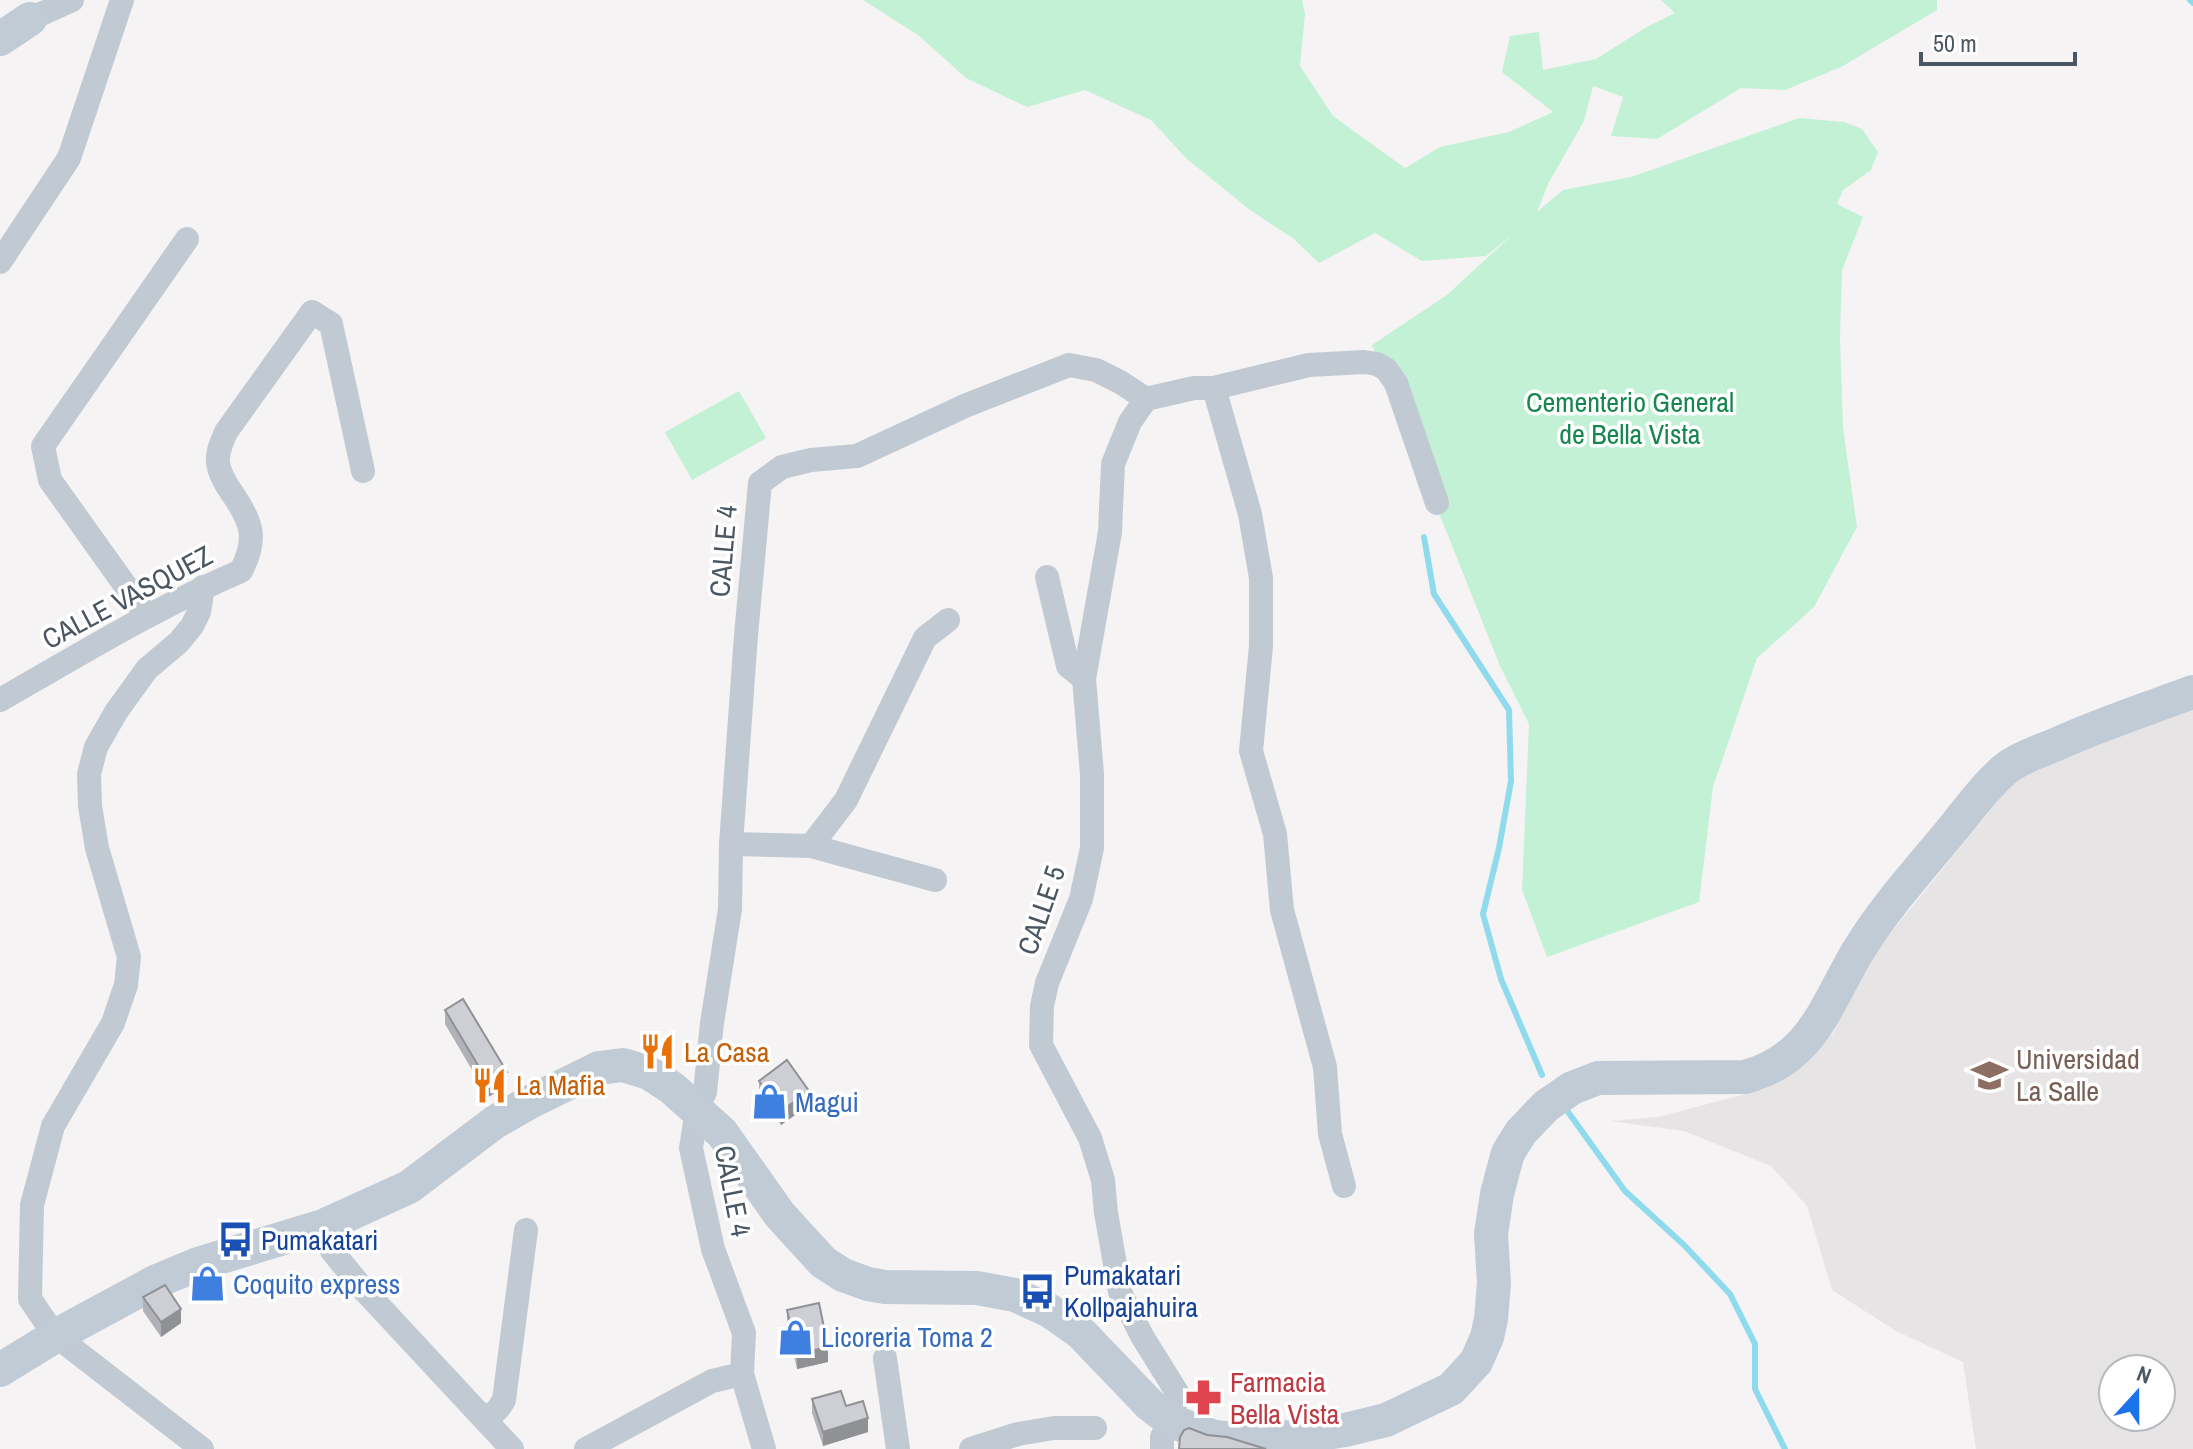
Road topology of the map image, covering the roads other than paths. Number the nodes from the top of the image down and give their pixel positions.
1 (72, 0) edge
2 (122, 0) edge
3 (15, 13) edge
4 (0, 39) edge
5 (187, 239) dead end
6 (0, 262) edge
7 (1214, 388) junction
8 (1146, 399) junction
9 (363, 471) dead end
10 (1437, 503) dead end
11 (1047, 577) dead end
12 (203, 587) junction
13 (147, 616) junction
14 (948, 620) dead end
15 (1084, 679) junction
16 (2193, 692) edge
17 (0, 700) edge
18 (731, 844) junction
19 (811, 846) junction
20 (935, 880) dead end
21 (697, 1110) junction
22 (1344, 1186) dead end
23 (323, 1226) junction
24 (526, 1230) dead end
25 (57, 1335) junction
26 (885, 1358) dead end
27 (0, 1370) edge
28 (742, 1374) junction
29 (486, 1420) junction
30 (1095, 1428) dead end
31 (1166, 1435) edge
32 (202, 1449) edge
33 (512, 1449) edge
34 (586, 1449) edge
35 (764, 1449) edge
36 (898, 1449) edge
37 (971, 1449) edge

1 - 3 street
2 - 6 street
3 - 4 main road
5 - 13 street
7 - 8 street
7 - 10 street
7 - 22 street
8 - 15 street, CALLE 5
8 - 18 street, CALLE 4
9 - 12 street, CALLE VASQUEZ
11 - 15 street
12 - 13 street, CALLE VASQUEZ
12 - 25 street
13 - 17 street, CALLE VASQUEZ
14 - 19 street
15 - 31 street, CALLE 5
16 - 31 main road
18 - 19 street
18 - 21 street, CALLE 4
19 - 20 street
21 - 23 main road
21 - 28 street, CALLE 4
21 - 31 main road
23 - 25 main road
23 - 29 street
24 - 29 street
25 - 27 main road
25 - 32 street
26 - 36 street
28 - 34 street
28 - 35 street, CALLE 4
29 - 33 street
30 - 37 street

